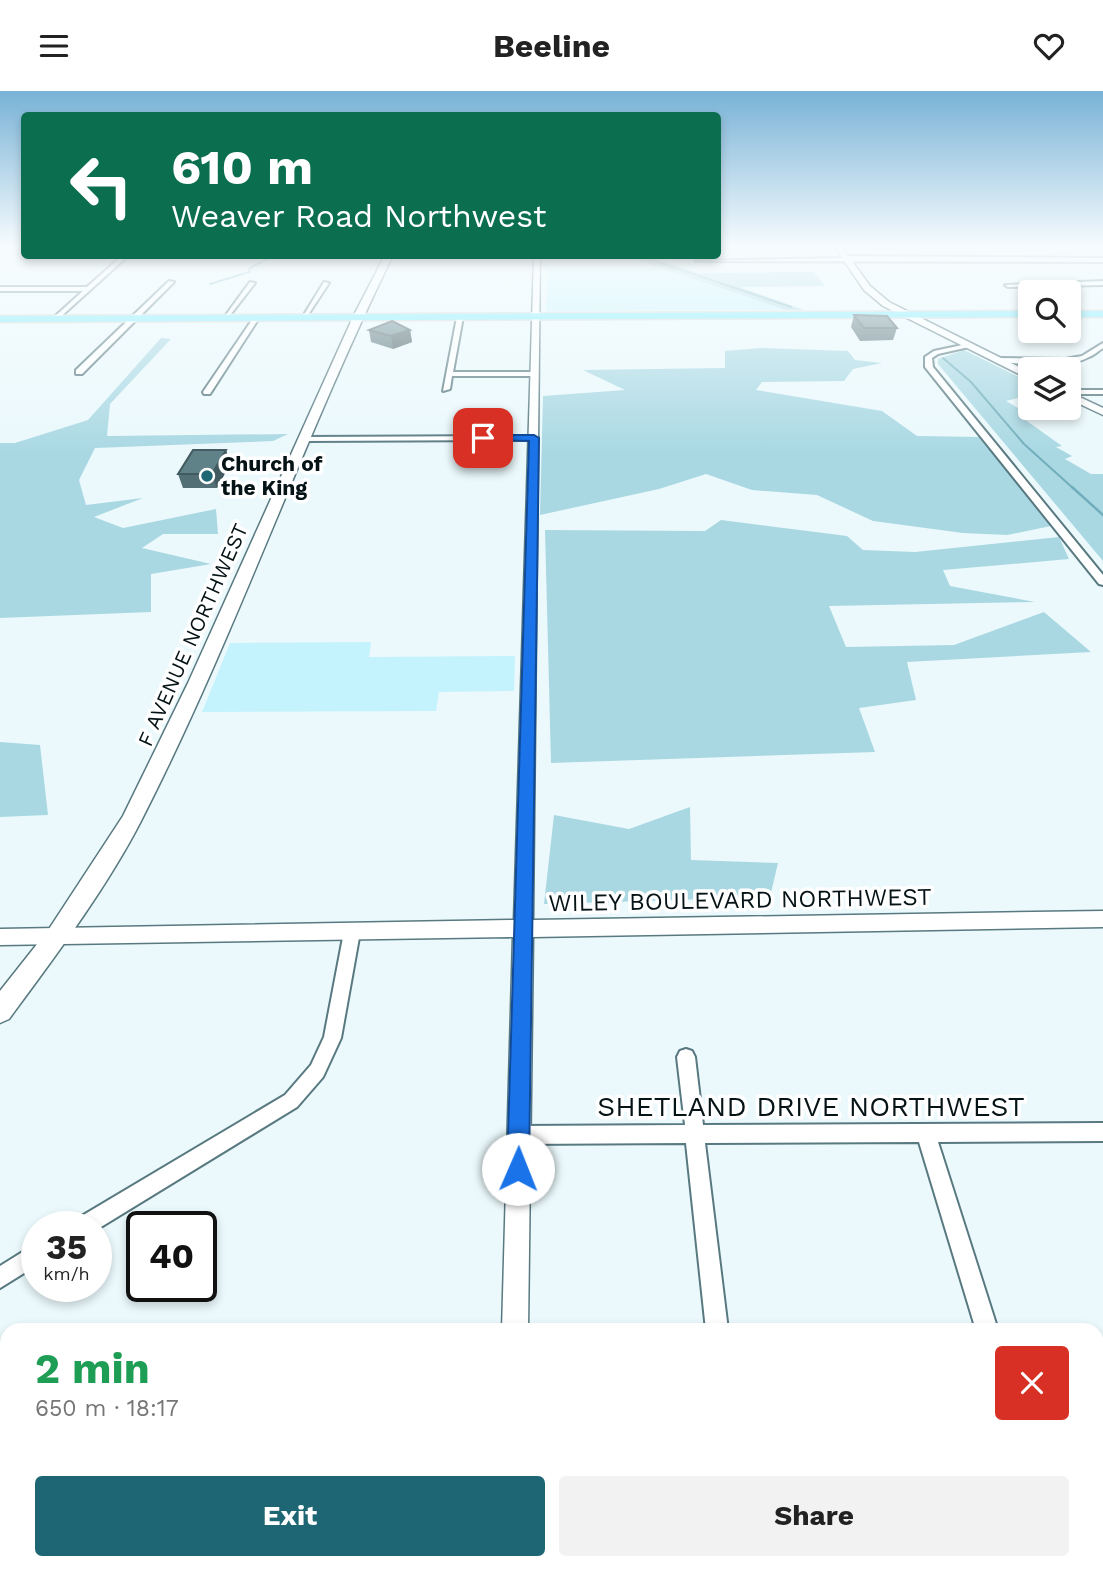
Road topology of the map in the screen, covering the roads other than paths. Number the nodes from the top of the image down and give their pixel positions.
1 (59, 315) edge
2 (140, 315) edge
3 (227, 315) edge
4 (907, 315) junction
5 (910, 315) edge
6 (304, 317) joint
7 (358, 317) junction
8 (460, 317) junction
9 (536, 317) junction
10 (225, 318) junction
11 (256, 318) junction
12 (0, 319) edge
13 (55, 319) junction
14 (136, 319) junction
15 (1103, 345) edge
16 (967, 346) junction
17 (998, 361) junction
18 (1018, 371) edge
19 (79, 372) dead end
20 (449, 374) junction
21 (534, 374) junction
22 (446, 389) dead end
23 (207, 392) dead end
24 (1103, 392) edge
25 (1081, 393) edge
26 (1081, 400) edge
27 (1103, 412) edge
28 (534, 438) junction
29 (305, 439) junction
30 (1103, 582) edge
31 (1103, 919) edge
32 (523, 927) junction
33 (352, 932) junction
34 (57, 936) junction
35 (0, 937) edge
36 (0, 1011) edge
37 (686, 1057) dead end
38 (1103, 1132) edge
39 (694, 1134) junction
40 (926, 1134) junction
41 (519, 1135) junction
42 (109, 1211) edge
43 (21, 1264) edge
44 (0, 1278) edge
45 (515, 1323) edge
46 (716, 1323) edge
47 (985, 1323) edge

1 - 13 street
2 - 14 street
3 - 10 street
4 - 5 main road
4 - 9 main road
4 - 16 street
6 - 7 main road
6 - 11 main road
7 - 8 main road
7 - 29 main road, F AVENUE NORTHWEST
8 - 9 main road
8 - 20 street
9 - 21 street
10 - 11 main road
10 - 14 main road
11 - 23 street
12 - 13 main road
13 - 14 main road
14 - 19 street
15 - 17 street
16 - 17 street
16 - 30 street
17 - 18 street
20 - 21 street
20 - 22 street
21 - 28 street
24 - 25 street
26 - 27 street
28 - 29 street
28 - 32 street
29 - 34 main road, F AVENUE NORTHWEST
31 - 32 street, WILEY BOULEVARD NORTHWEST
32 - 33 street, WILEY BOULEVARD NORTHWEST
32 - 41 street
33 - 34 street, WILEY BOULEVARD NORTHWEST
33 - 42 street
34 - 35 street, WILEY BOULEVARD NORTHWEST
34 - 36 main road, F AVENUE NORTHWEST
37 - 39 street
38 - 40 street, SHETLAND DRIVE NORTHWEST
39 - 40 street, SHETLAND DRIVE NORTHWEST
39 - 41 street, SHETLAND DRIVE NORTHWEST
39 - 46 street
40 - 47 street
41 - 45 street
43 - 44 street

